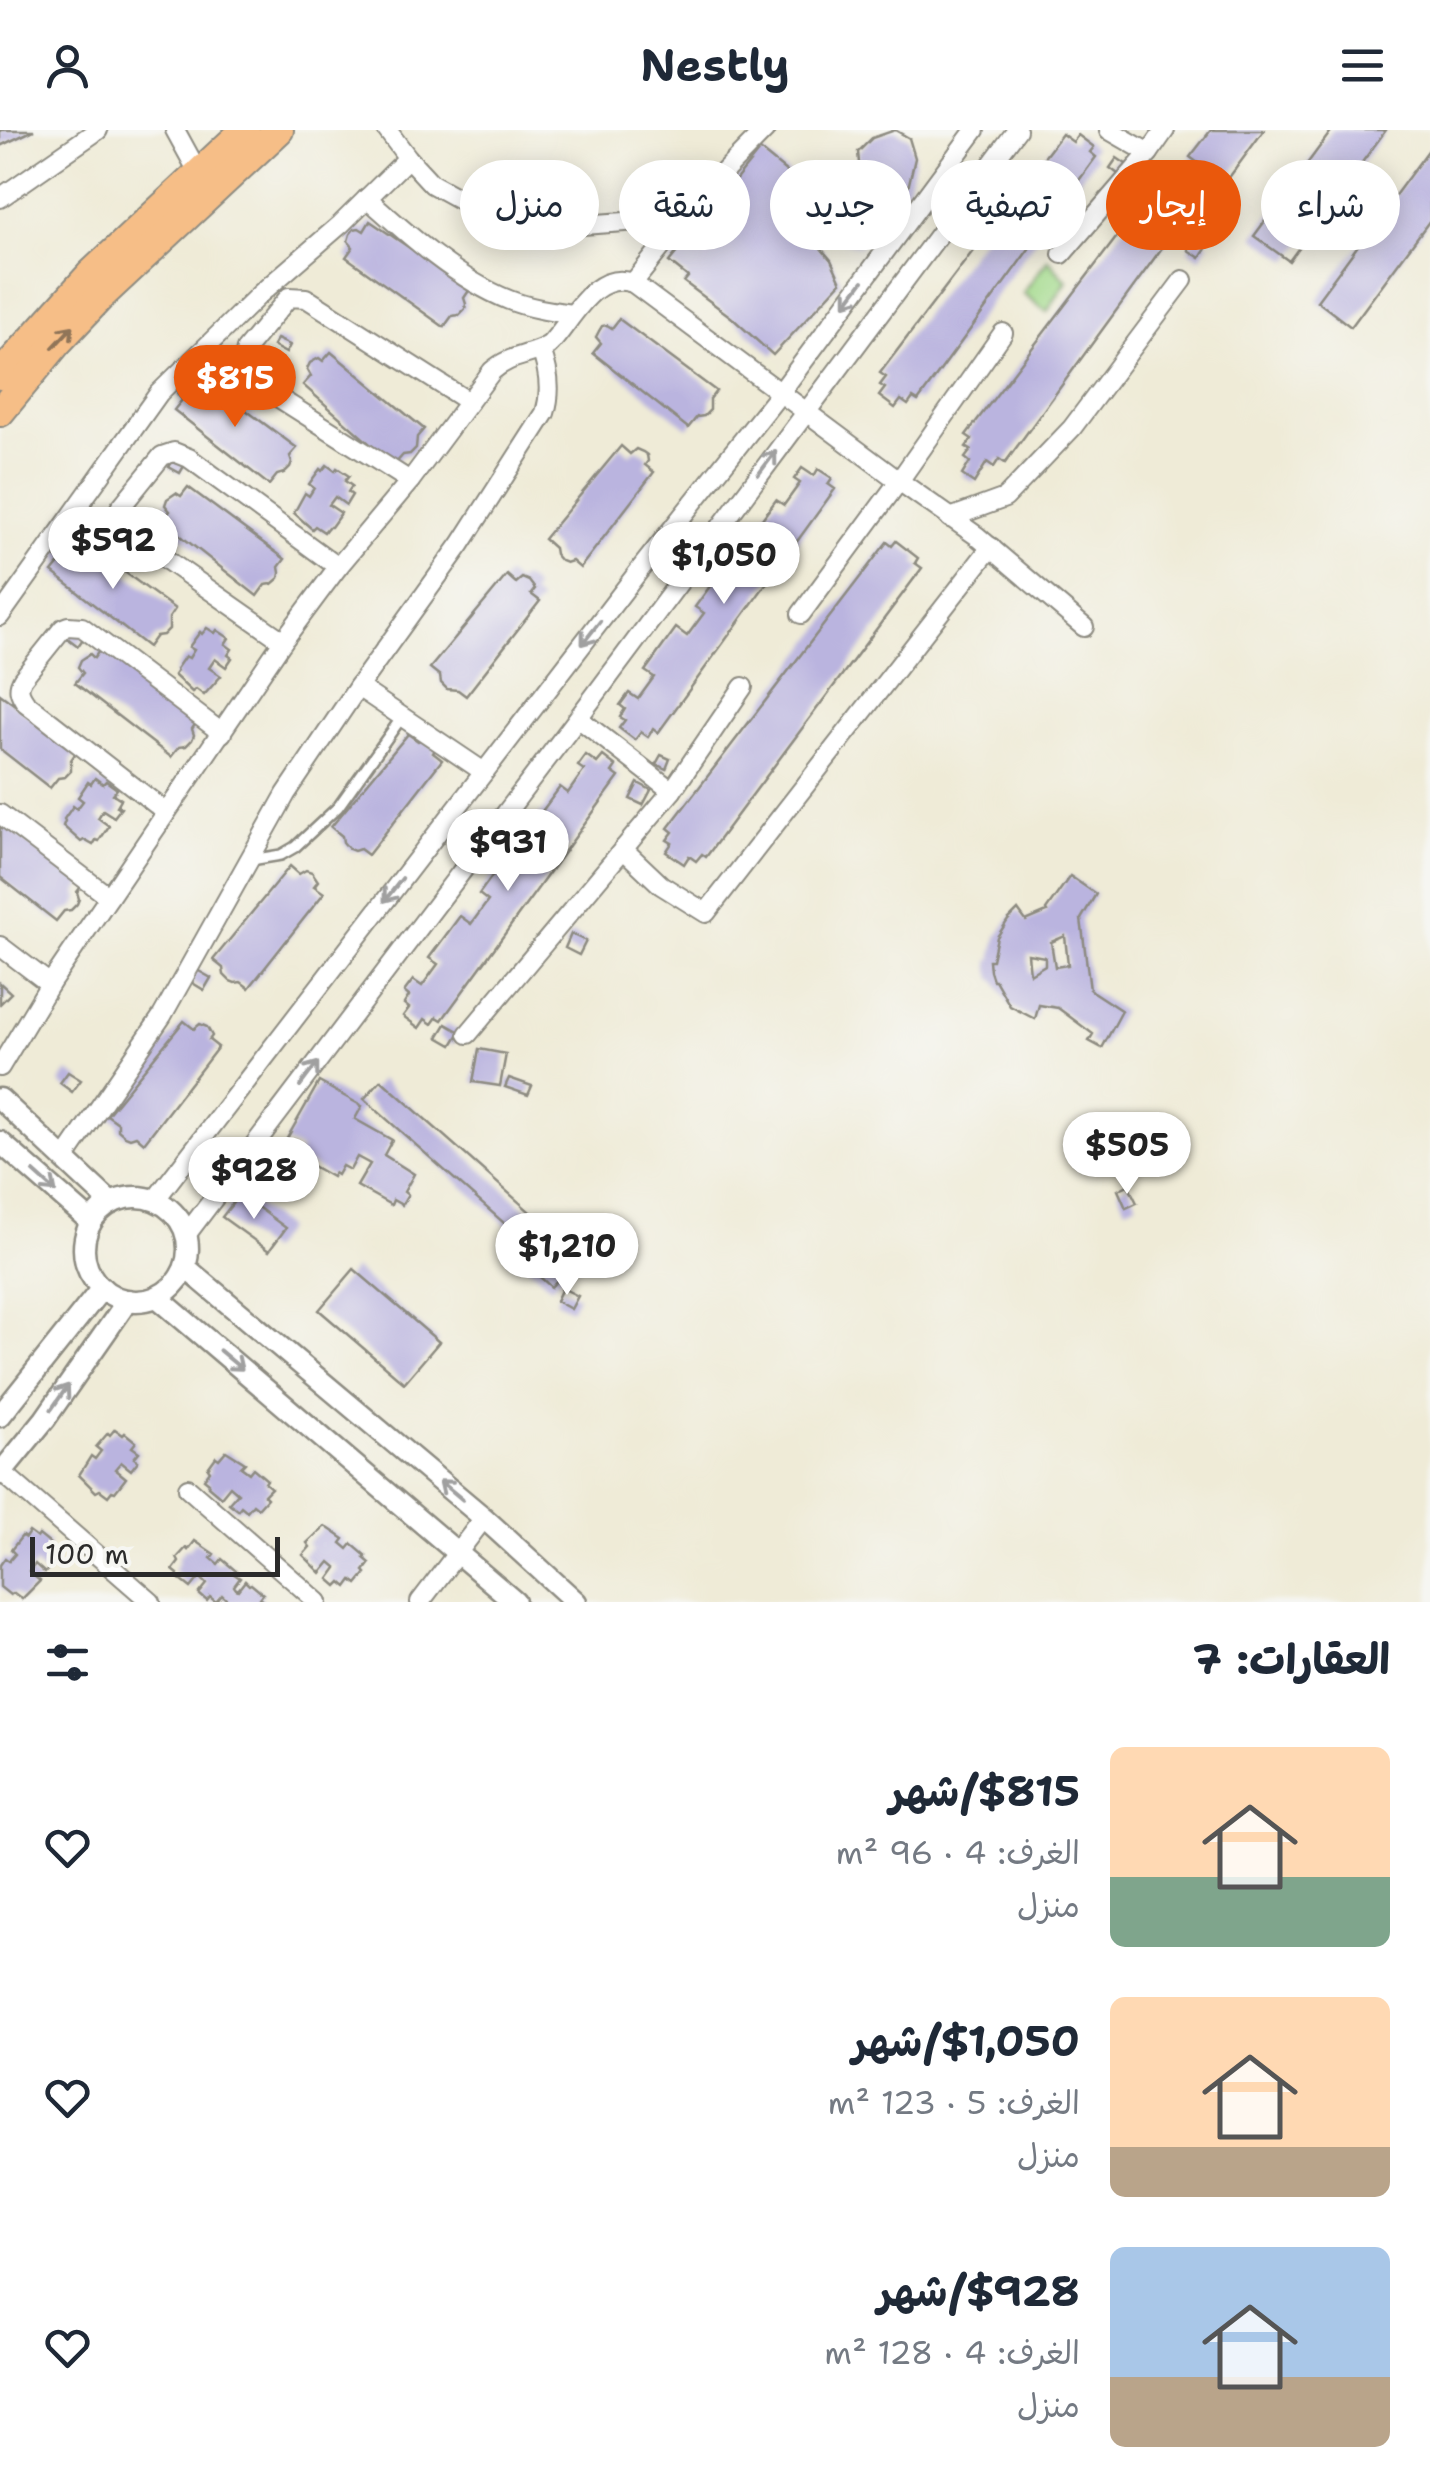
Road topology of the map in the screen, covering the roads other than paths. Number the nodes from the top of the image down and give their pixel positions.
1 (98, 130) edge
2 (175, 130) edge
3 (245, 130) edge
4 (279, 130) edge
5 (388, 130) edge
6 (766, 130) edge
7 (975, 130) edge
8 (1017, 130) edge
9 (1109, 130) edge
10 (1165, 130) edge
11 (1149, 154) junction
12 (408, 158) junction
13 (736, 160) edge
14 (198, 172) junction
15 (0, 198) edge
16 (367, 198) junction
17 (619, 222) edge
18 (660, 250) edge
19 (1062, 254) dead end
20 (1182, 280) dead end
21 (633, 284) junction
22 (571, 314) junction
23 (1003, 333) dead end
24 (541, 350) junction
25 (0, 375) edge
26 (780, 393) junction
27 (469, 402) junction
28 (0, 412) edge
29 (805, 412) junction
30 (410, 481) junction
31 (899, 481) junction
32 (950, 518) junction
33 (990, 547) junction
34 (338, 567) junction
35 (801, 614) dead end
36 (0, 616) edge
37 (1084, 627) dead end
38 (283, 641) junction
39 (358, 687) junction
40 (743, 687) dead end
41 (402, 717) junction
42 (578, 718) junction
43 (222, 733) junction
44 (484, 772) junction
45 (672, 790) junction
46 (166, 812) junction
47 (0, 814) edge
48 (623, 849) junction
49 (251, 860) junction
50 (109, 897) junction
51 (0, 946) edge
52 (50, 984) junction
53 (468, 1034) dead end
54 (0, 1067) edge
55 (0, 1099) edge
56 (0, 1142) edge
57 (64, 1159) junction
58 (154, 1200) junction
59 (111, 1203) junction
60 (91, 1222) junction
61 (186, 1235) junction
62 (185, 1267) junction
63 (102, 1288) junction
64 (157, 1296) junction
65 (128, 1300) junction
66 (0, 1416) edge
67 (1, 1473) edge
68 (188, 1488) dead end
69 (484, 1518) junction
70 (458, 1553) junction
71 (150, 1602) edge
72 (318, 1602) edge
73 (420, 1602) edge
74 (515, 1602) edge
75 (576, 1602) edge

1 - 15 street
2 - 14 street
3 - 14 highway
28 -> 4 highway
5 - 12 street
6 - 13 street
7 -> 26 street
8 - 29 street
9 - 11 street
10 - 11 street
11 - 19 street
12 - 16 street
12 - 17 street
14 - 25 highway
16 - 22 street
16 - 36 street
18 - 21 street
20 - 32 street
21 - 22 street
21 - 26 street
22 - 24 street
23 - 31 street
24 - 27 street
24 - 39 street
26 - 29 street
26 -> 44 street
27 - 30 street
27 - 30 street
29 - 31 street
42 -> 29 street
30 - 34 street
31 - 32 street
31 - 35 street
32 - 33 street
33 - 37 street
33 - 48 street
34 - 38 street
34 - 38 street
38 - 43 street
39 - 41 street
39 - 49 street
40 - 45 street
41 - 44 street
41 - 49 lane
42 - 45 street
61 -> 42 street
43 - 46 street
43 - 46 street
44 -> 58 street
45 - 48 street
46 - 50 street
47 - 50 street
48 - 53 street
49 - 57 street
50 - 52 street
51 - 52 street
52 - 54 street
55 - 57 street
56 -> 60 street
57 - 59 street
58 - 59 street
58 - 61 street
59 - 60 street
60 - 63 street
61 - 62 street
62 - 64 street
69 -> 62 street
63 - 65 street
63 - 66 street
64 - 65 street
64 -> 70 street
67 -> 65 street
67 - 71 street
68 - 72 street
69 - 70 street
69 - 75 street
70 - 73 street
70 - 74 street

